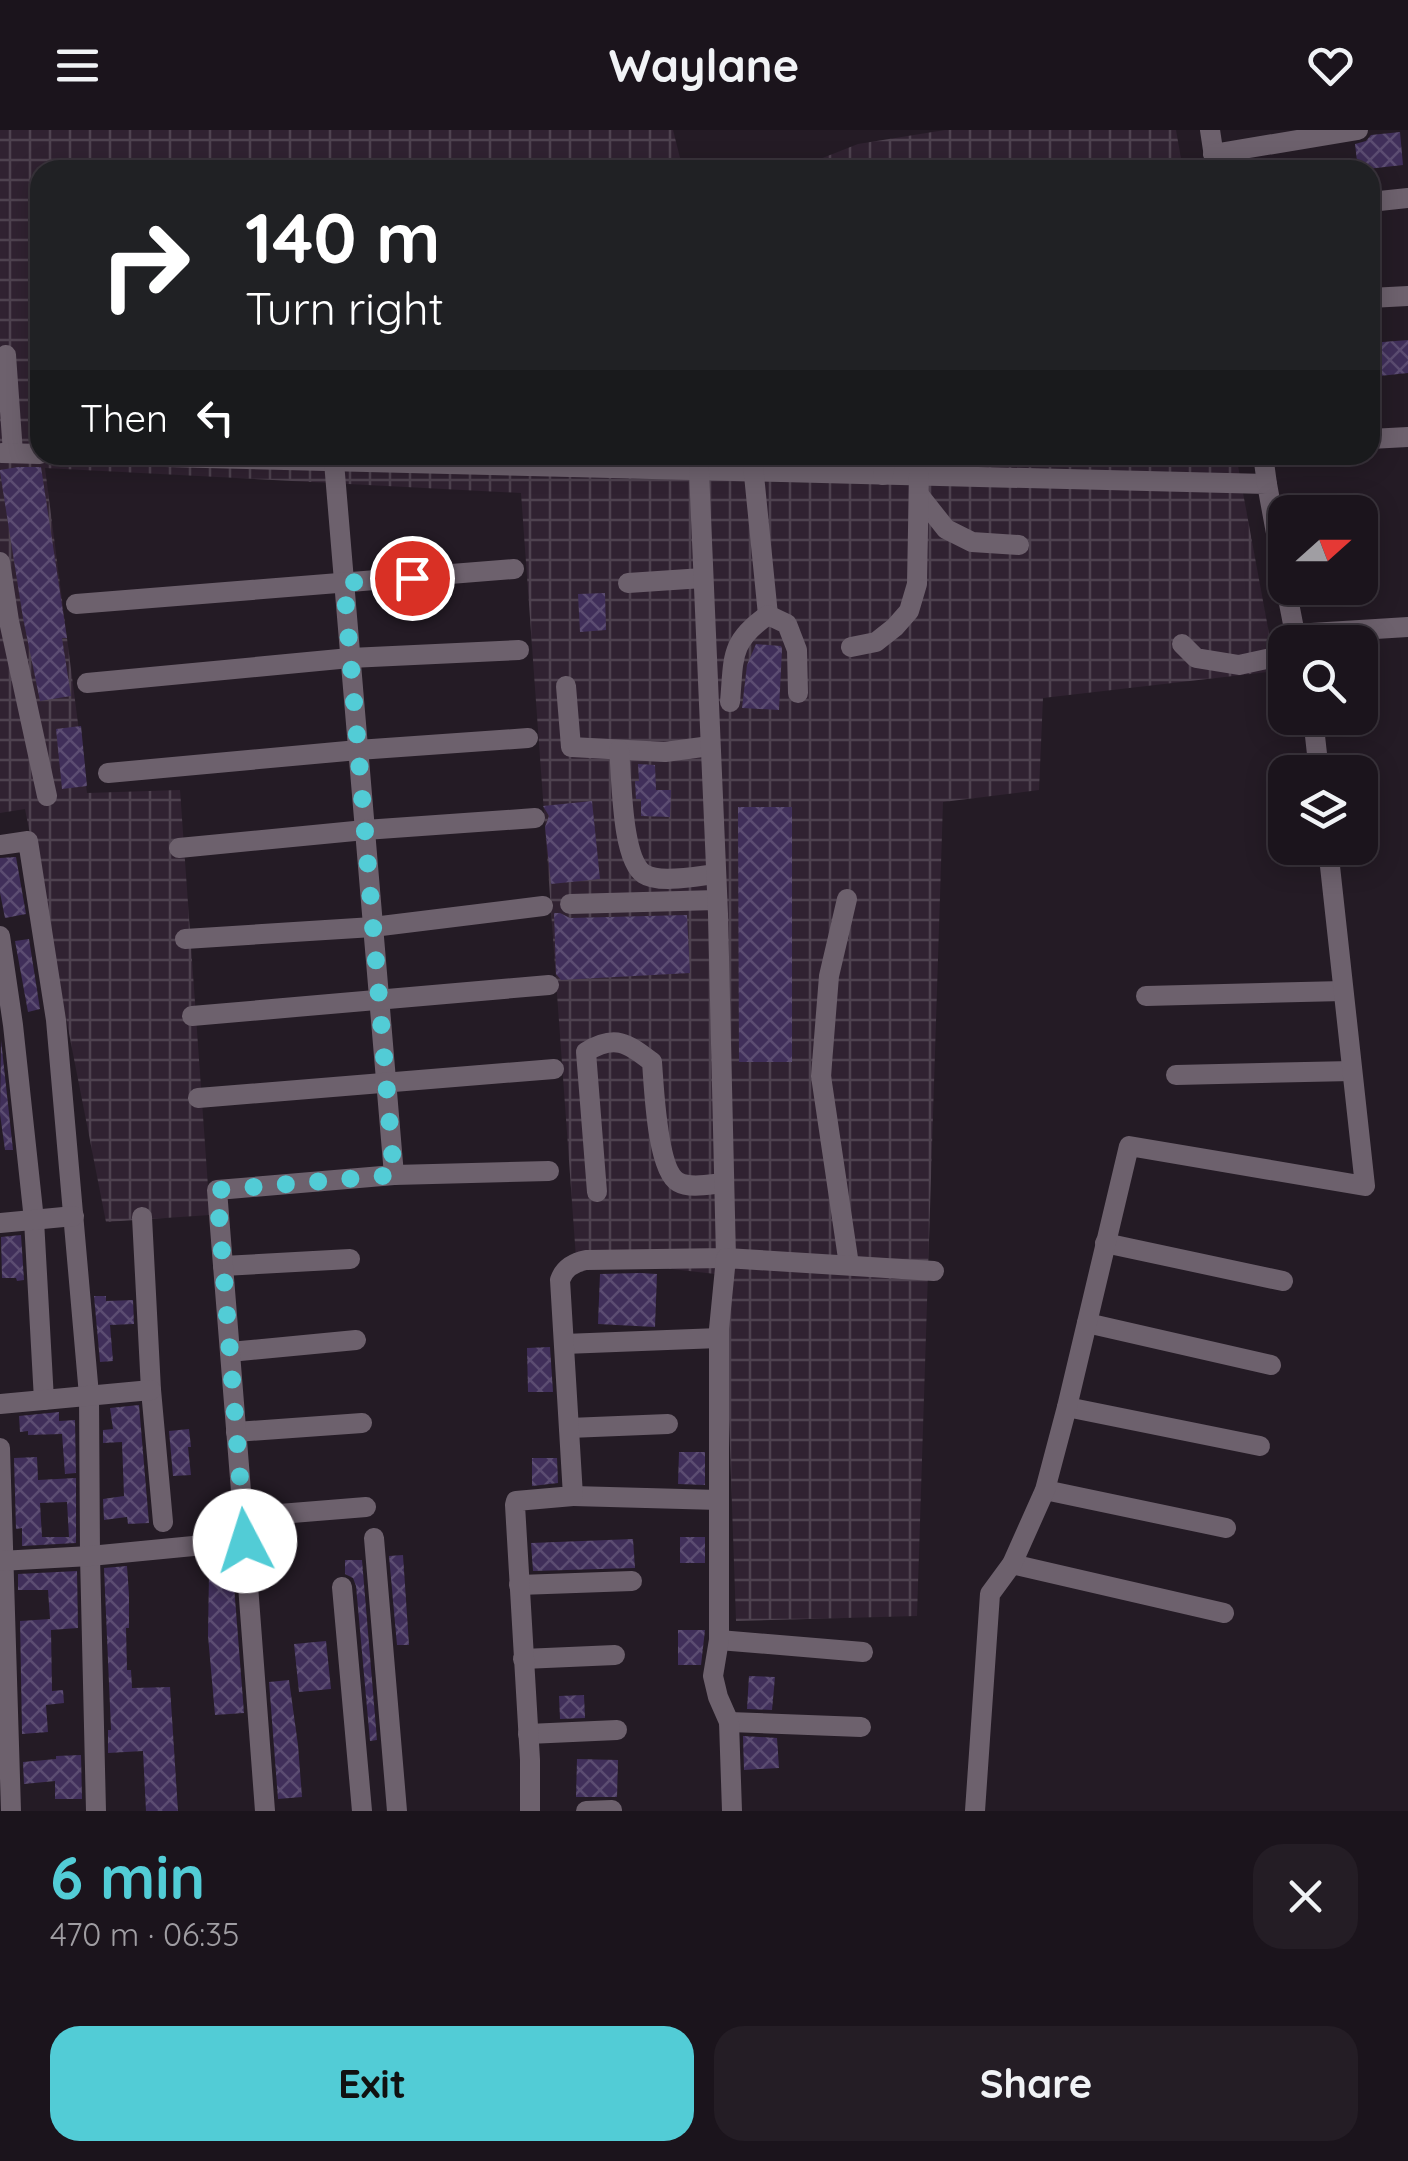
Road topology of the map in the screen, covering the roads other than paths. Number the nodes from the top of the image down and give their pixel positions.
1 (1210, 130) edge
2 (1358, 130) edge
3 (1215, 160) edge
4 (1224, 160) edge
5 (1408, 198) edge
6 (1380, 201) edge
7 (1408, 296) edge
8 (1380, 297) edge
9 (6, 355) dead end
10 (1408, 436) edge
11 (1380, 438) edge
12 (7, 453) edge
13 (334, 465) edge
14 (631, 465) edge
15 (745, 465) edge
16 (753, 465) edge
17 (884, 465) edge
18 (1264, 465) edge
19 (699, 471) junction
20 (1267, 484) junction
21 (919, 486) junction
22 (1269, 495) edge
23 (1019, 545) dead end
24 (0, 562) edge
25 (514, 570) dead end
26 (704, 578) junction
27 (344, 583) junction
28 (628, 583) dead end
29 (76, 604) dead end
30 (768, 615) junction
31 (1408, 627) edge
32 (1378, 631) edge
33 (1182, 644) dead end
34 (850, 647) dead end
35 (519, 650) dead end
36 (350, 658) junction
37 (1268, 659) edge
38 (87, 682) dead end
39 (566, 686) dead end
40 (798, 693) dead end
41 (730, 702) dead end
42 (528, 738) dead end
43 (710, 746) junction
44 (358, 750) junction
45 (619, 750) junction
46 (108, 774) dead end
47 (47, 796) dead end
48 (534, 818) dead end
49 (365, 830) junction
50 (0, 845) edge
51 (179, 848) dead end
52 (1330, 865) edge
53 (716, 874) junction
54 (847, 898) dead end
55 (717, 900) junction
56 (570, 904) dead end
57 (544, 906) dead end
58 (373, 927) junction
59 (0, 936) edge
60 (185, 939) dead end
61 (549, 985) dead end
62 (1343, 991) junction
63 (1146, 996) dead end
64 (380, 1001) junction
65 (192, 1016) dead end
66 (554, 1068) dead end
67 (1352, 1070) junction
68 (1176, 1075) dead end
69 (386, 1082) junction
70 (198, 1098) dead end
71 (548, 1170) dead end
72 (394, 1175) junction
73 (724, 1183) junction
74 (596, 1192) dead end
75 (74, 1216) junction
76 (142, 1217) dead end
77 (34, 1220) junction
78 (0, 1223) edge
79 (1105, 1243) junction
80 (726, 1258) junction
81 (350, 1259) dead end
82 (849, 1265) junction
83 (223, 1266) junction
84 (934, 1271) dead end
85 (1283, 1281) dead end
86 (1087, 1323) junction
87 (719, 1338) junction
88 (356, 1340) dead end
89 (564, 1344) junction
90 (230, 1352) junction
91 (1271, 1365) dead end
92 (151, 1390) junction
93 (90, 1395) junction
94 (44, 1400) junction
95 (0, 1404) edge
96 (1067, 1407) junction
97 (362, 1424) dead end
98 (668, 1424) dead end
99 (569, 1428) junction
100 (236, 1432) junction
101 (1260, 1446) dead end
102 (0, 1448) edge
103 (1045, 1490) junction
104 (573, 1496) junction
105 (719, 1500) junction
106 (366, 1507) dead end
107 (243, 1517) junction
108 (163, 1522) dead end
109 (1226, 1528) dead end
110 (374, 1538) dead end
111 (90, 1556) junction
112 (2, 1561) edge
113 (1012, 1564) junction
114 (246, 1572) dead end
115 (632, 1582) dead end
116 (519, 1584) junction
117 (342, 1587) dead end
118 (1224, 1613) dead end
119 (719, 1640) junction
120 (863, 1652) dead end
121 (615, 1656) dead end
122 (524, 1660) junction
123 (729, 1722) junction
124 (861, 1727) dead end
125 (617, 1730) dead end
126 (528, 1734) junction
127 (612, 1810) edge
128 (11, 1811) edge
129 (96, 1811) edge
130 (265, 1811) edge
131 (362, 1811) edge
132 (397, 1811) edge
133 (530, 1811) edge
134 (586, 1811) edge
135 (732, 1811) edge
136 (975, 1811) edge

1 - 3 street
2 - 4 street
5 - 6 street
7 - 8 street
9 - 12 street
10 - 11 street
13 - 27 street
14 - 19 street
15 - 19 street
16 - 30 street
17 - 21 street
18 - 20 street
19 - 26 street
20 - 21 street
20 - 22 street
21 - 23 street
21 - 34 street
24 - 47 street
25 - 27 street
26 - 28 street
26 - 43 street
27 - 29 street
27 - 36 street
30 - 40 street
30 - 41 street
31 - 32 street
33 - 37 street
35 - 36 street
36 - 38 street
36 - 44 street
39 - 45 street
42 - 44 street
43 - 45 street
43 - 53 street
44 - 46 street
44 - 49 street
45 - 53 street
48 - 49 street
49 - 51 street
49 - 58 street
50 - 75 street
52 - 62 street
53 - 55 street
54 - 82 street
55 - 56 street
55 - 73 street
57 - 58 street
58 - 60 street
58 - 64 street
59 - 77 street
61 - 64 street
62 - 63 street
62 - 67 street
64 - 65 street
64 - 69 street
66 - 69 street
67 - 68 street
67 - 79 street
69 - 70 street
69 - 72 street
71 - 72 street
72 - 83 street
73 - 74 street
73 - 80 street
75 - 77 street
75 - 93 street
76 - 92 street
77 - 78 street
77 - 94 street
79 - 85 street
79 - 86 street
80 - 82 street
80 - 87 street
80 - 89 street
81 - 83 street
82 - 84 street
83 - 90 street
86 - 91 street
86 - 96 street
87 - 89 street
87 - 105 street
88 - 90 street
89 - 99 street
90 - 100 street
92 - 93 street
92 - 108 street
93 - 94 street
93 - 111 street
94 - 95 street
96 - 101 street
96 - 103 street
97 - 100 street
98 - 99 street
99 - 104 street
100 - 107 street
102 - 112 street
103 - 109 street
103 - 113 street
104 - 105 street
104 - 116 street
105 - 119 street
106 - 107 street
107 - 111 street
110 - 132 street
111 - 112 street
111 - 129 street
112 - 128 street
113 - 118 street
113 - 136 street
114 - 130 street
115 - 116 street
116 - 122 street
117 - 131 street
119 - 120 street
119 - 123 street
121 - 122 street
122 - 126 street
123 - 124 street
123 - 135 street
125 - 126 street
126 - 133 street
127 - 134 street

